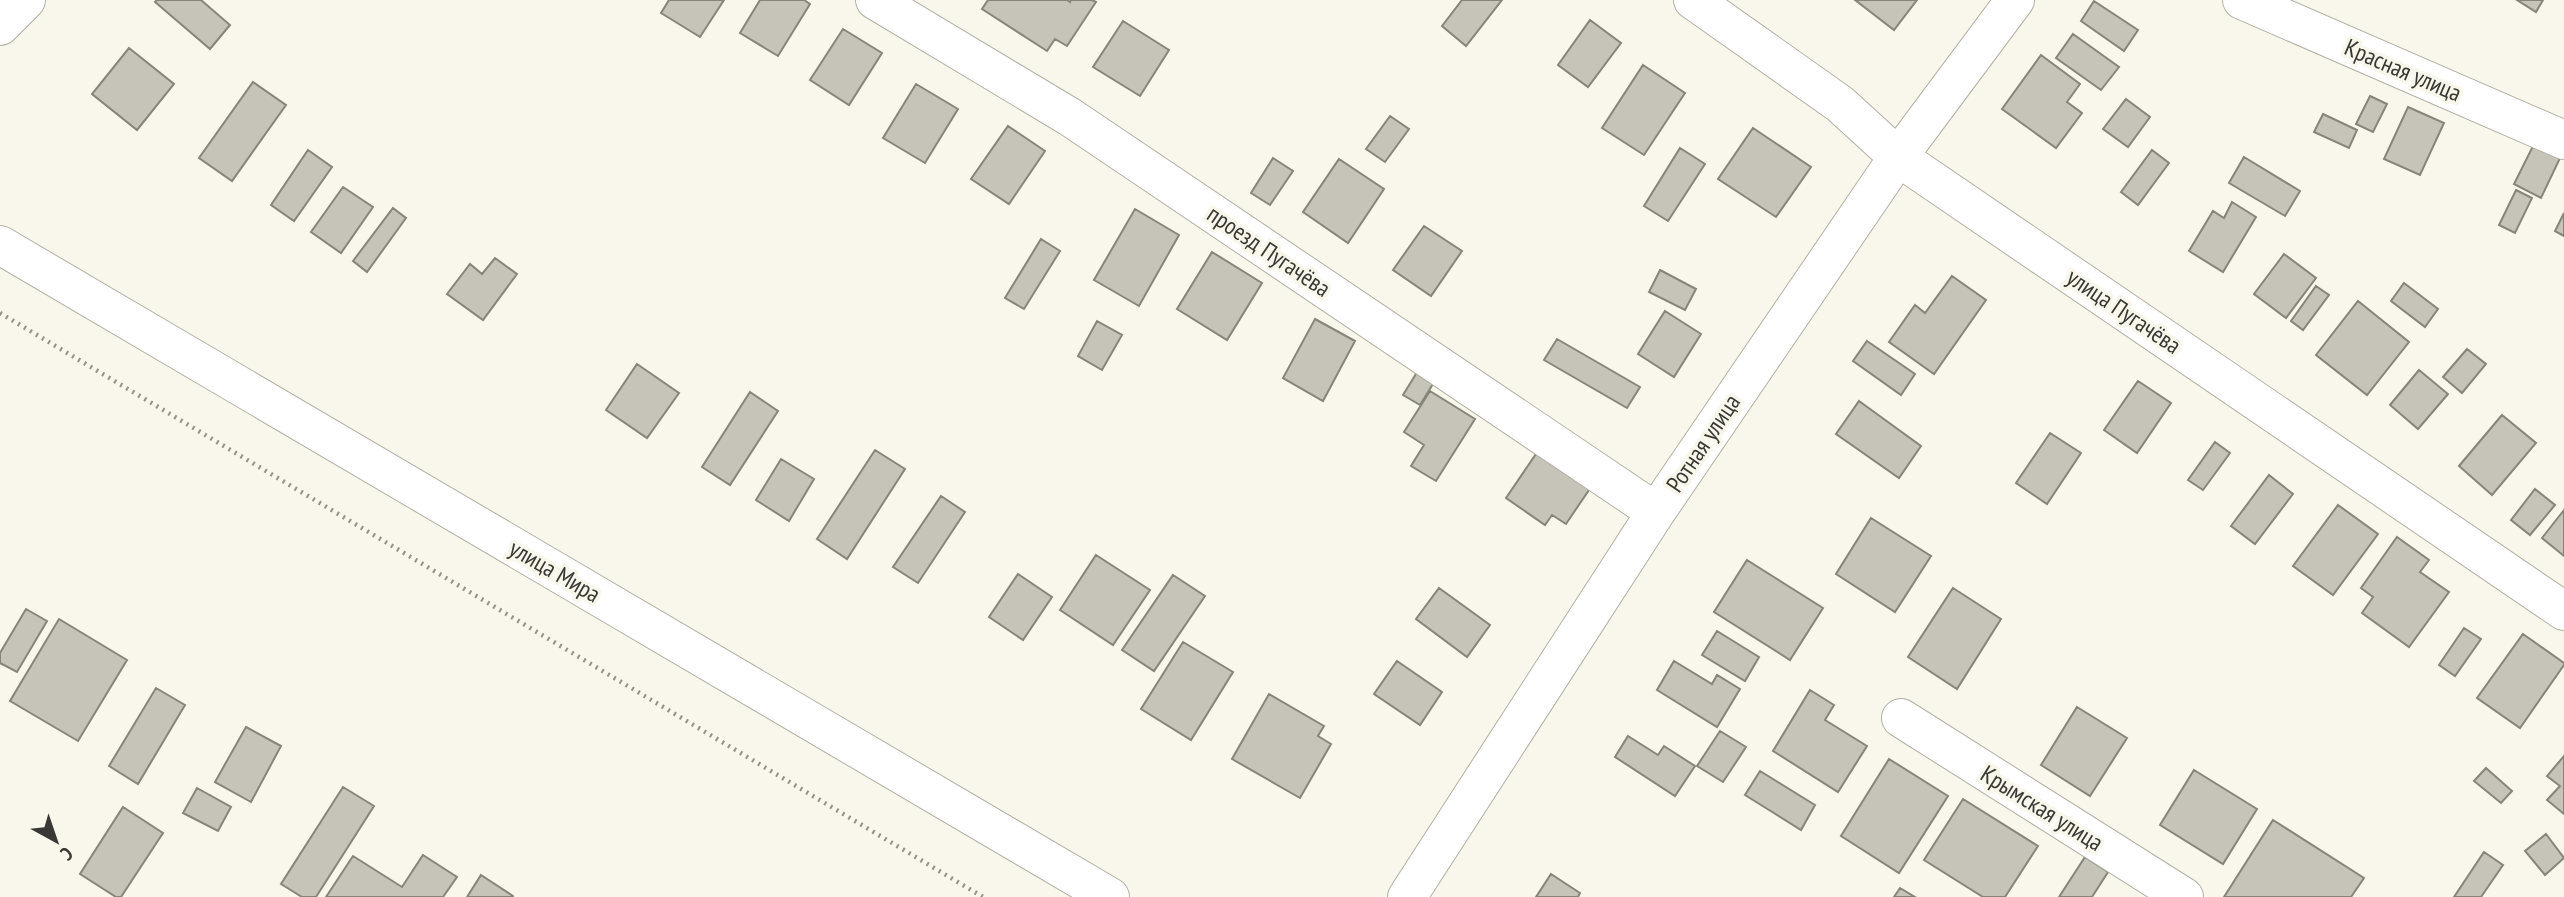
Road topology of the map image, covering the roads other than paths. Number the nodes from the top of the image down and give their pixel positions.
1 (26, 0) edge
2 (875, 0) edge
3 (1693, 0) edge
4 (2015, 0) edge
5 (2242, 0) edge
6 (0, 26) edge
7 (2564, 140) edge
8 (1898, 157) junction
9 (0, 245) edge
10 (1656, 512) junction
11 (2564, 611) edge
12 (1901, 719) dead end
13 (1110, 897) edge
14 (1407, 897) edge
15 (2184, 897) edge

1 - 6 street
2 - 10 street, проезд Пугачёва
3 - 8 street, улица Пугачёва
4 - 8 street, Ротная улица
5 - 7 street, Красная улица
8 - 10 street, Ротная улица
8 - 11 street, улица Пугачёва
9 - 13 street, улица Мира
10 - 14 street, Ротная улица
12 - 15 street, Крымская улица

